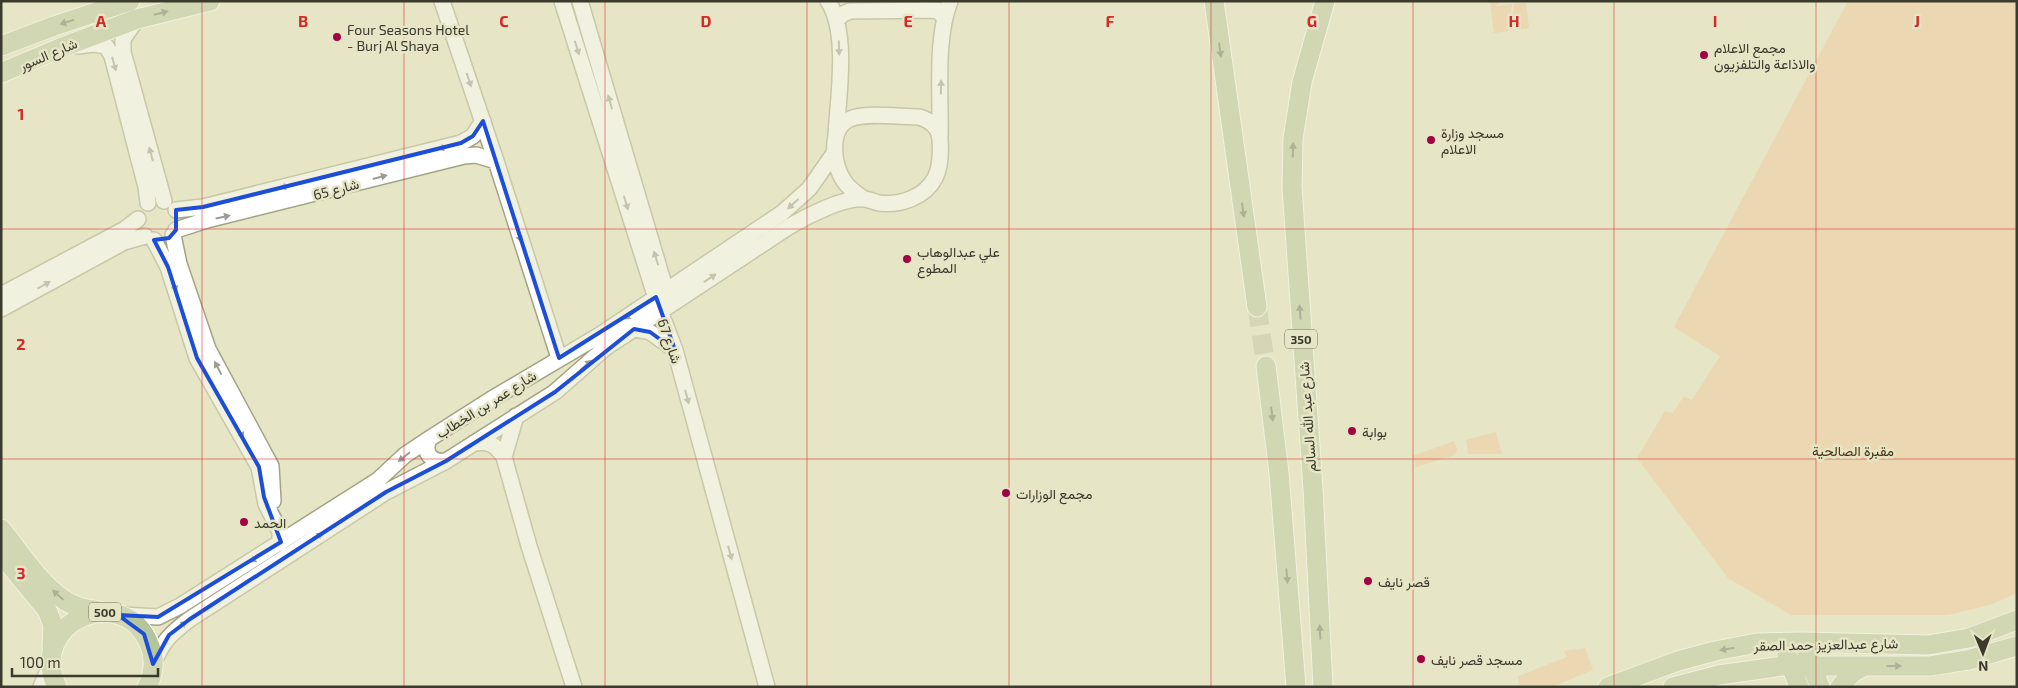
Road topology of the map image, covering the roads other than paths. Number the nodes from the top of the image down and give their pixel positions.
1 (130, 1) edge
2 (210, 1) edge
3 (442, 1) edge
4 (562, 1) edge
5 (580, 1) edge
6 (828, 1) edge
7 (950, 1) edge
8 (1214, 1) edge
9 (1326, 1) edge
10 (944, 17) junction
11 (137, 19) junction
12 (837, 20) junction
13 (1, 46) edge
14 (60, 48) junction
15 (1, 74) edge
16 (483, 121) junction
17 (940, 136) junction
18 (835, 145) junction
19 (496, 161) junction
20 (809, 189) junction
21 (864, 199) junction
22 (148, 203) junction
23 (170, 206) junction
24 (823, 209) junction
25 (138, 219) junction
26 (174, 232) junction
27 (150, 238) junction
28 (1, 295) edge
29 (663, 301) junction
30 (1257, 307) tunnel mouth
31 (1, 308) edge
32 (634, 329) junction
33 (675, 350) junction
34 (559, 358) junction
35 (1266, 366) tunnel mouth
36 (538, 371) junction
37 (554, 392) junction
38 (516, 416) junction
39 (429, 439) junction
40 (474, 443) junction
41 (504, 457) junction
42 (446, 461) junction
43 (1, 529) edge
44 (298, 531) junction
45 (280, 543) junction
46 (1, 554) edge
47 (110, 614) junction
48 (2017, 620) edge
49 (2017, 646) edge
50 (1806, 651) junction
51 (1787, 657) junction
52 (51, 658) junction
53 (1294, 662) junction
54 (1864, 666) junction
55 (151, 678) edge
56 (1323, 685) edge
57 (1677, 685) edge
58 (767, 686) edge
59 (42, 687) edge
60 (57, 687) edge
61 (574, 687) edge
62 (1296, 687) edge
63 (1304, 687) edge
64 (1608, 687) edge
65 (1799, 687) edge
66 (1820, 687) edge
67 (1840, 687) edge

1 -> 13 main road, شارع السور
11 -> 2 main road, شارع السور
3 -> 16 street
4 -> 29 street, شارع 67
29 -> 5 street, شارع 67
6 - 12 street
7 - 10 street
8 -> 30 main road
56 -> 9 main road, شارع عبد الله السالم / 350
10 - 12 street
17 -> 10 street
11 - 14 main road, شارع السور
23 -> 11 street
12 -> 18 street
14 - 15 main road, شارع السور
14 -> 22 street
16 - 19 street
16 -> 23 street, شارع 65
17 - 18 street
17 - 21 street
18 - 20 street, شارع عمر بن الخطاب
18 - 21 street
26 -> 19 street, شارع 65
19 -> 34 street
20 - 24 street
20 -> 29 street, شارع عمر بن الخطاب
21 - 24 street, شارع عمر بن الخطاب
22 - 23 street
22 - 25 street
23 - 26 street
29 -> 24 street, شارع عمر بن الخطاب
25 - 27 street
25 - 28 street
26 - 27 street
44 -> 26 street
31 -> 27 street
27 -> 45 street
29 - 32 street, شارع عمر بن الخطاب
29 - 33 street, شارع 67
29 -> 34 street, شارع عمر بن الخطاب
32 - 33 street
37 -> 32 street, شارع عمر بن الخطاب
33 -> 58 street, شارع 67
34 - 36 street, شارع عمر بن الخطاب
35 -> 53 main road
36 - 37 street
36 - 39 street, شارع عمر بن الخطاب
37 - 38 street, شارع عمر بن الخطاب
38 - 40 street, شارع عمر بن الخطاب
38 - 41 street
39 - 42 street
39 -> 44 street, شارع عمر بن الخطاب
40 - 41 street
40 - 42 street, شارع عمر بن الخطاب
41 - 61 street
55 -> 42 street, شارع عمر بن الخطاب
47 -> 43 main road, 500
44 - 45 street, شارع عمر بن الخطاب
45 -> 47 street, شارع عمر بن الخطاب
46 - 52 main road
47 - 52 main road, 500
47 - 55 main road, 500
48 - 50 main road, شارع عبدالعزيز حمد الصقر
54 -> 49 main road, شارع عبدالعزيز حمد الصقر
50 - 51 main road, شارع عبدالعزيز حمد الصقر
50 - 54 main road, شارع عبدالعزيز حمد الصقر
50 - 66 main road
51 - 57 main road
51 -> 64 main road, شارع عبدالعزيز حمد الصقر
51 - 65 main road
52 - 59 street
52 - 60 main road
53 - 62 main road
53 - 63 main road
54 - 67 main road

